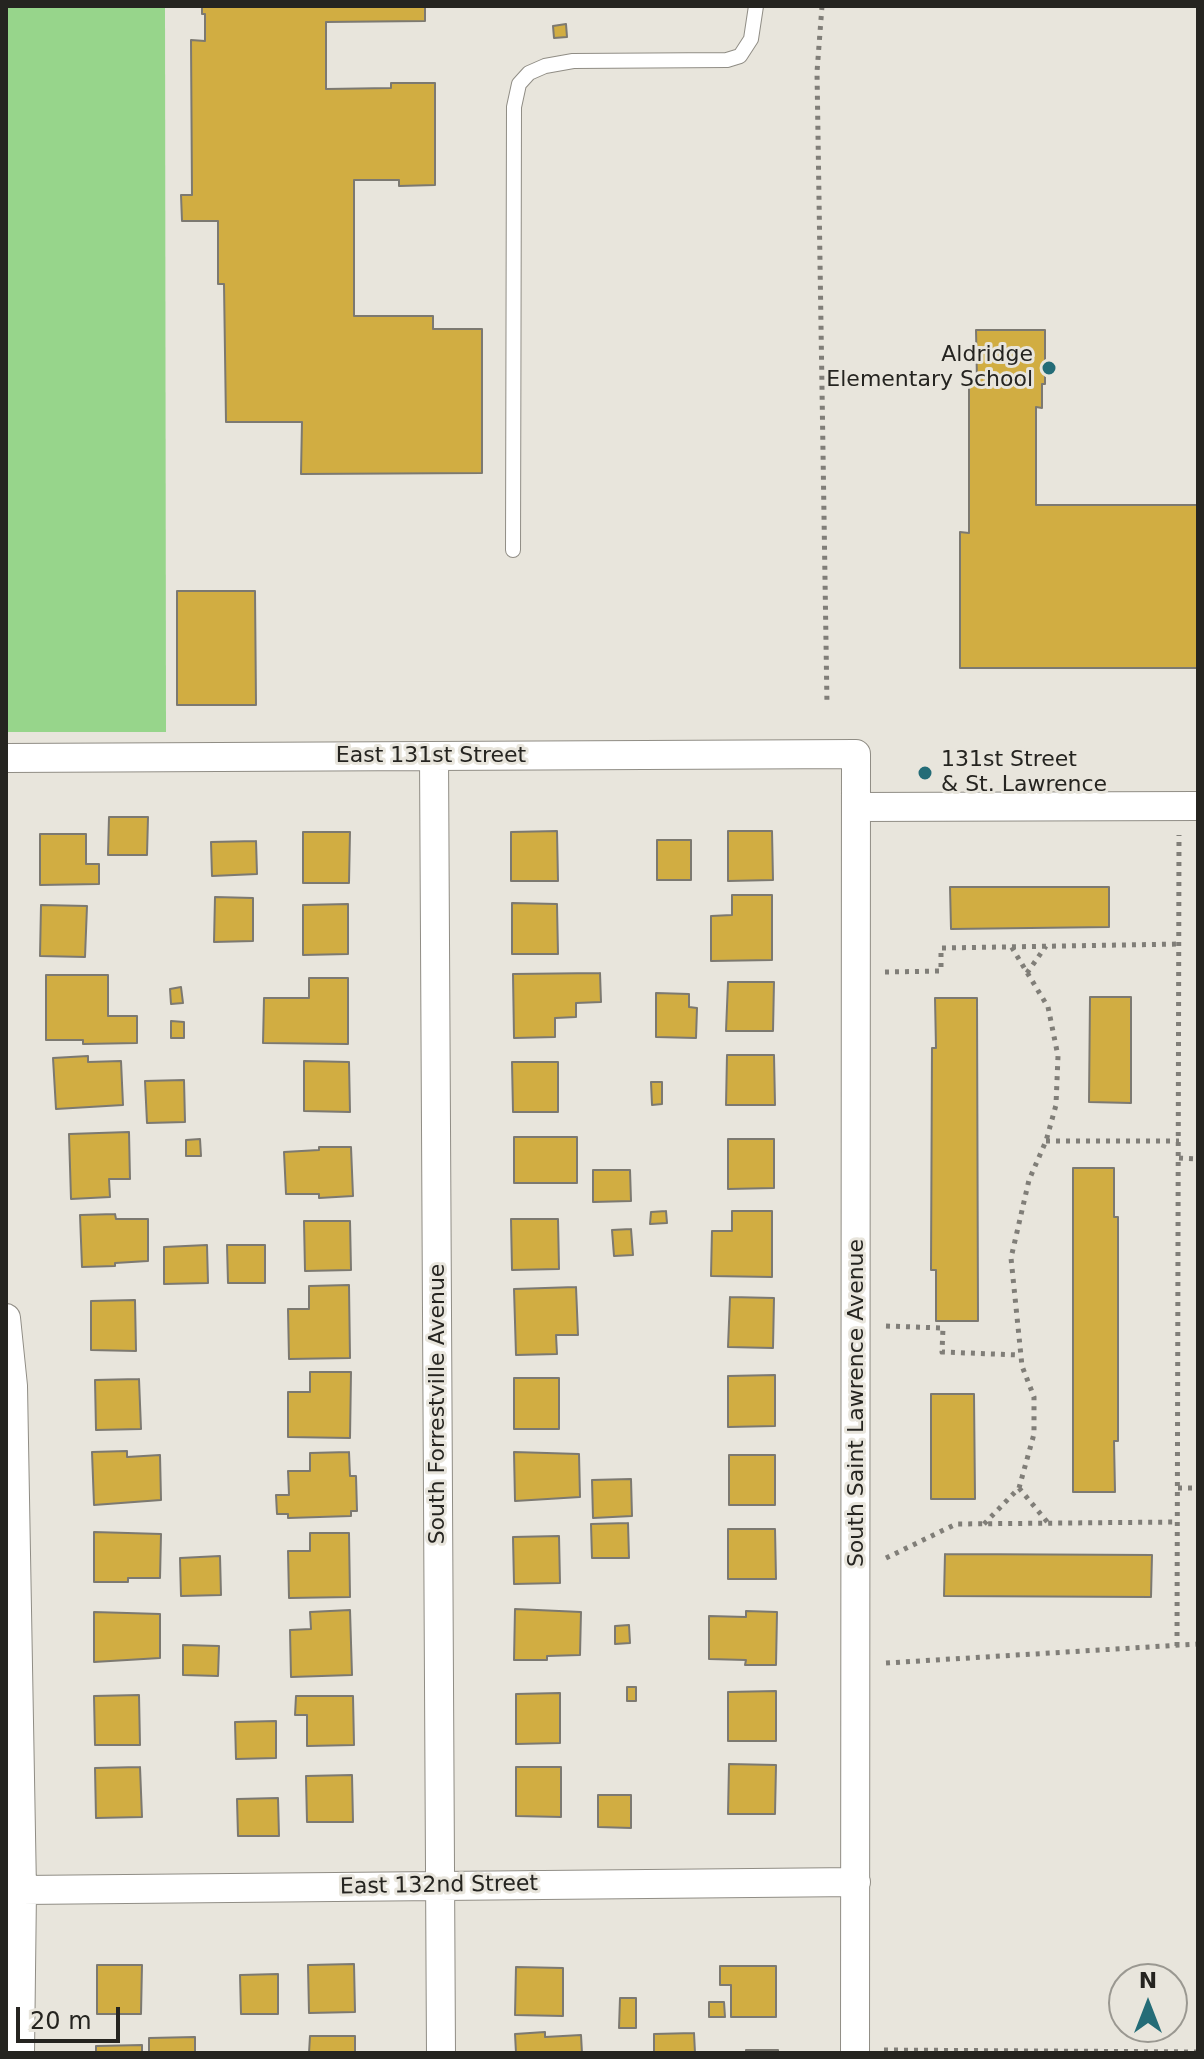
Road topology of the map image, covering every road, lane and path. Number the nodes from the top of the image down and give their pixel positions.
1 (756, 6) edge
2 (822, 6) edge
3 (513, 550) dead end
4 (827, 705) dead end
5 (856, 754) joint
6 (434, 756) junction
7 (6, 758) edge
8 (1198, 806) edge
9 (857, 807) junction
10 (1179, 834) dead end
11 (1180, 944) junction
12 (1011, 946) junction
13 (1046, 946) junction
14 (884, 972) dead end
15 (1027, 973) junction
16 (1046, 1141) junction
17 (1179, 1141) junction
18 (1179, 1158) junction
19 (1198, 1159) edge
20 (6, 1318) edge
21 (885, 1326) dead end
22 (1020, 1355) junction
23 (1019, 1488) junction
24 (1178, 1488) junction
25 (1198, 1488) edge
26 (1177, 1522) junction
27 (984, 1524) junction
28 (1049, 1524) junction
29 (886, 1558) dead end
30 (1198, 1644) edge
31 (1177, 1646) junction
32 (886, 1663) dead end
33 (856, 1882) junction
34 (440, 1886) junction
35 (22, 1890) junction
36 (884, 2050) dead end
37 (1176, 2052) edge
38 (1198, 2052) edge
39 (20, 2053) edge
40 (441, 2053) edge
41 (855, 2053) edge

1 - 3 lane
2 - 4 path
5 - 6 street, East 131st Street
5 - 9 street, South Saint Lawrence Avenue
6 - 7 street, East 131st Street
6 - 34 street, South Forrestville Avenue
8 - 9 street
9 - 33 street, South Saint Lawrence Avenue
10 - 11 path
11 - 13 path
11 - 17 path
12 - 13 path
12 - 14 path
12 - 15 path
13 - 15 path
15 - 16 path
16 - 17 path
16 - 22 path
17 - 18 path
18 - 19 path
18 - 24 path
20 - 35 street
21 - 22 path
22 - 23 path
23 - 27 path
23 - 28 path
24 - 25 path
24 - 26 path
26 - 28 path
26 - 31 path
27 - 28 path
27 - 29 path
30 - 31 path
31 - 32 path
33 - 34 street, East 132nd Street
33 - 41 street, South Saint Lawrence Avenue
34 - 35 street, East 132nd Street
34 - 40 street, South Forrestville Avenue
35 - 39 street
36 - 37 path
37 - 38 path

